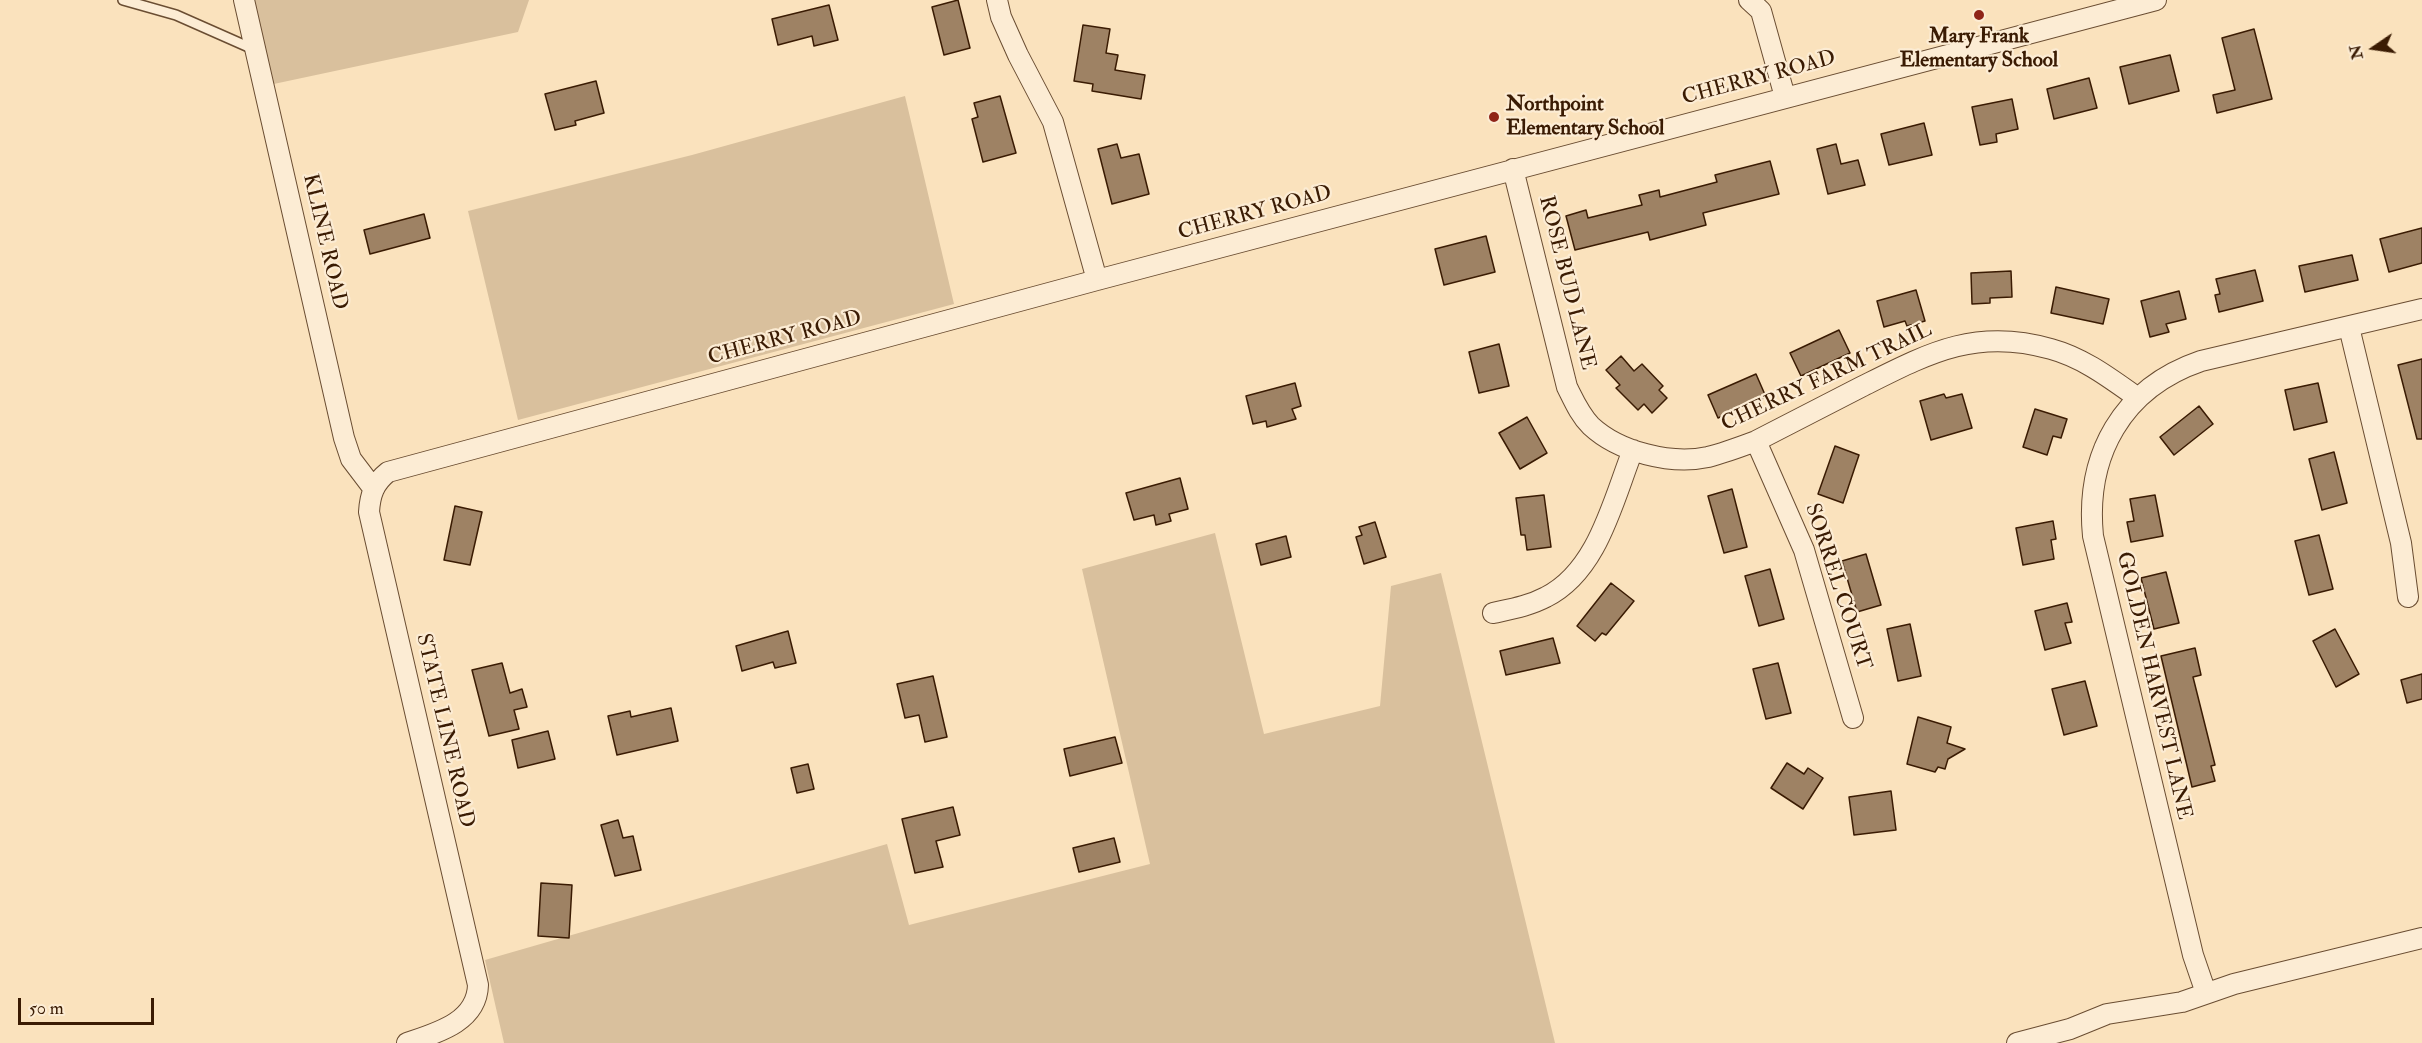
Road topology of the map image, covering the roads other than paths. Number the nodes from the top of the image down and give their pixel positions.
1 (123, 0) edge
2 (244, 0) edge
3 (997, 0) edge
4 (2156, 0) edge
5 (1759, 4) edge
6 (255, 50) junction
7 (1785, 97) junction
8 (1513, 169) junction
9 (1098, 280) junction
10 (2422, 309) edge
11 (2349, 327) junction
12 (2138, 398) junction
13 (1756, 441) junction
14 (1633, 450) junction
15 (373, 488) junction
16 (2408, 597) dead end
17 (1493, 613) dead end
18 (1853, 718) dead end
19 (2422, 938) edge
20 (2206, 993) junction
21 (407, 1043) edge
22 (2017, 1043) edge

1 - 6 lane
2 - 6 street, KLINE ROAD
3 - 9 street
4 - 7 street, CHERRY ROAD
5 - 7 street
6 - 15 street, KLINE ROAD
7 - 8 street, CHERRY ROAD
8 - 9 street, CHERRY ROAD
8 - 14 street, ROSE BUD LANE
9 - 15 street, CHERRY ROAD
10 - 11 street
11 - 12 street
11 - 16 street
12 - 13 street, CHERRY FARM TRAIL
12 - 20 street, GOLDEN HARVEST LANE
13 - 14 street, CHERRY FARM TRAIL
13 - 18 street, SORREL COURT
14 - 17 street
15 - 21 street, STATE LINE ROAD
19 - 20 street
20 - 22 street

